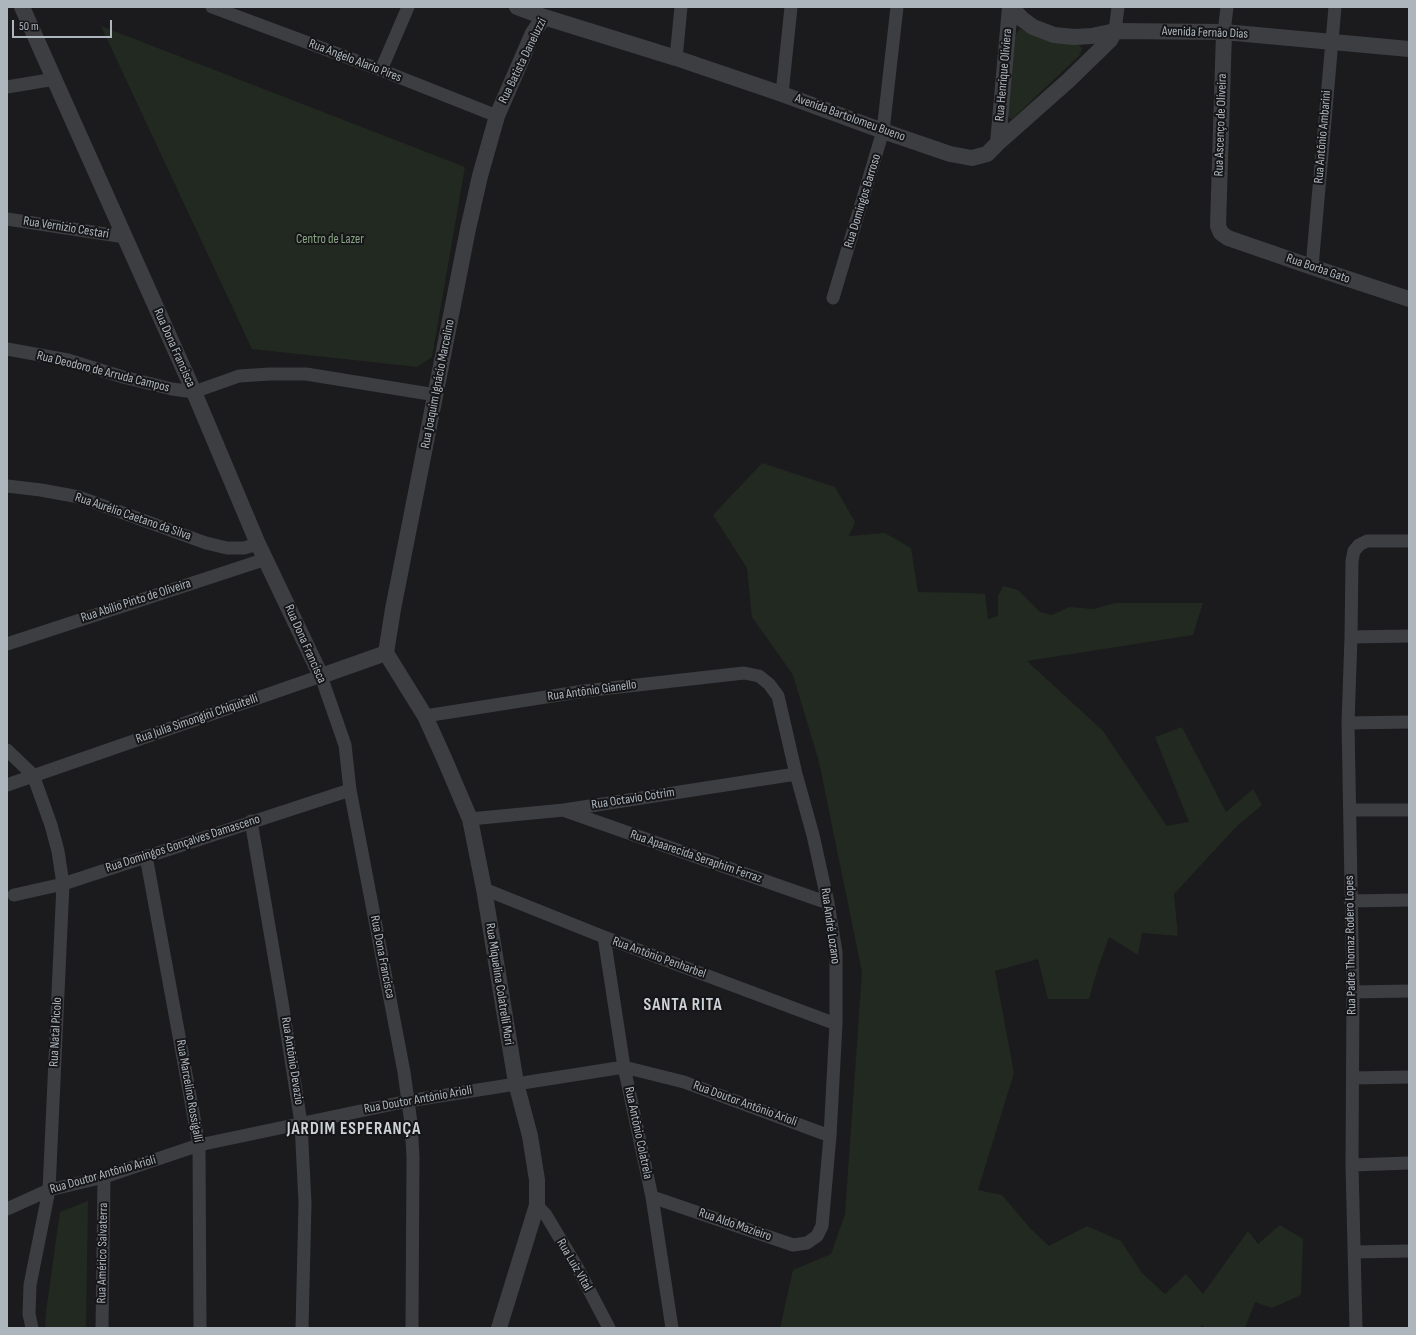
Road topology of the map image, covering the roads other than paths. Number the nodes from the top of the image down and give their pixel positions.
1 (22, 7) edge
2 (212, 7) edge
3 (408, 7) edge
4 (517, 7) edge
5 (681, 7) edge
6 (791, 7) edge
7 (897, 7) edge
8 (1011, 7) edge
9 (1118, 7) edge
10 (1226, 7) edge
11 (1335, 7) edge
12 (546, 12) edge
13 (1115, 31) junction
14 (1224, 32) junction
15 (1331, 42) junction
16 (1409, 49) edge
17 (676, 58) junction
18 (382, 70) junction
19 (55, 79) junction
20 (7, 87) edge
21 (782, 94) junction
22 (497, 116) junction
23 (883, 131) junction
24 (998, 142) junction
25 (7, 219) edge
26 (125, 237) junction
27 (1228, 238) joint
28 (1312, 267) junction
29 (834, 298) dead end
30 (1409, 299) edge
31 (7, 349) edge
32 (194, 392) junction
33 (436, 395) junction
34 (7, 486) edge
35 (1409, 541) edge
36 (258, 544) junction
37 (266, 559) junction
38 (1409, 636) edge
39 (1351, 637) junction
40 (7, 644) edge
41 (386, 653) junction
42 (321, 676) junction
43 (759, 676) joint
44 (425, 716) junction
45 (1409, 722) edge
46 (1348, 723) junction
47 (7, 750) edge
48 (796, 774) junction
49 (33, 775) junction
50 (7, 785) edge
51 (350, 790) junction
52 (564, 810) junction
53 (1350, 810) junction
54 (1409, 810) edge
55 (470, 819) junction
56 (251, 821) junction
57 (146, 856) junction
58 (63, 884) junction
59 (484, 889) junction
60 (14, 895) dead end
61 (1409, 900) edge
62 (1350, 901) junction
63 (828, 903) junction
64 (604, 937) junction
65 (1409, 991) edge
66 (1353, 992) junction
67 (836, 1024) junction
68 (624, 1067) junction
69 (1409, 1077) edge
70 (1352, 1078) junction
71 (516, 1084) junction
72 (408, 1100) junction
73 (301, 1123) junction
74 (830, 1136) junction
75 (199, 1145) junction
76 (1409, 1163) edge
77 (1352, 1165) junction
78 (104, 1177) junction
79 (50, 1190) junction
80 (652, 1197) junction
81 (537, 1205) junction
82 (7, 1209) edge
83 (817, 1236) joint
84 (1409, 1251) edge
85 (1354, 1252) junction
86 (32, 1328) edge
87 (102, 1328) edge
88 (200, 1328) edge
89 (302, 1328) edge
90 (412, 1328) edge
91 (499, 1328) edge
92 (609, 1328) edge
93 (672, 1328) edge
94 (1356, 1328) edge

1 - 19 street, Rua Dona Francisca
2 - 18 street, Rua Angelo Alario Pires
3 - 18 street
4 - 12 street, Avenida Bartolomeu Bueno
5 - 17 street
6 - 21 street
7 - 23 street, Rua Domingos Barroso
8 - 13 street, Avenida Fernão Dias
8 - 24 street, Rua Henrique Oliviera
9 - 13 street
10 - 14 street, Rua Ascenço de Oliveira
11 - 15 street, Rua Antônio Ambarini
12 - 17 street, Avenida Bartolomeu Bueno
12 - 22 street, Rua Batista Daneluzzi
13 - 14 street, Avenida Fernão Dias
13 - 24 street, Avenida Bartolomeu Bueno
14 - 15 street, Avenida Fernão Dias
14 - 27 street, Rua Ascenço de Oliveira
15 - 16 street, Avenida Fernão Dias
15 - 28 street, Rua Antônio Ambarini
17 - 21 street, Avenida Bartolomeu Bueno
18 - 22 street, Rua Angelo Alario Pires
19 - 20 street
19 - 26 street, Rua Dona Francisca
21 - 23 street, Avenida Bartolomeu Bueno
22 - 33 street, Rua Joaquim Ignácio Marcelino
23 - 24 street, Avenida Bartolomeu Bueno
23 - 29 street, Rua Domingos Barroso
25 - 26 street, Rua Vernizio Cestari
26 - 32 street, Rua Dona Francisca
27 - 28 street, Rua Borba Gato
28 - 30 street, Rua Borba Gato
31 - 32 street, Rua Deodoro de Arruda Campos
32 - 33 street, Rua Deodoro de Arruda Campos
32 - 36 street, Rua Dona Francisca
33 - 41 street, Rua Joaquim Ignácio Marcelino
34 - 36 street, Rua Aurélio Caetano da Silva
35 - 39 street, Rua Padre Thomaz Rodero Lopes
36 - 37 street, Rua Dona Francisca
37 - 40 street, Rua Abílio Pinto de Oliveira
37 - 42 street, Rua Dona Francisca
38 - 39 street
39 - 46 street, Rua Padre Thomaz Rodero Lopes
41 - 42 street, Rua Julia Simongini Chiquitelli
41 - 44 street, Rua Miquelina Colatrelli Mori
42 - 49 street, Rua Julia Simongini Chiquitelli
42 - 51 street, Rua Dona Francisca
43 - 44 street, Rua Antônio Gianello
43 - 48 street, Rua André Lozano
44 - 55 street, Rua Miquelina Colatrelli Mori
45 - 46 street
46 - 53 street, Rua Padre Thomaz Rodero Lopes
47 - 49 street, Rua Natal Picolo
48 - 52 street, Rua Octavio Cotrim
48 - 63 street, Rua André Lozano
49 - 50 street, Rua Julia Simongini Chiquitelli
49 - 58 street, Rua Natal Picolo
51 - 56 street, Rua Domingos Gonçalves Damasceno
51 - 72 street, Rua Dona Francisca
52 - 55 street, Rua Octavio Cotrim
52 - 63 street, Rua Apaarecida Seraphim Ferraz
53 - 54 street
53 - 62 street, Rua Padre Thomaz Rodero Lopes
55 - 59 street, Rua Miquelina Colatrelli Mori
56 - 57 street, Rua Domingos Gonçalves Damasceno
56 - 73 street, Rua Antônio Devazio
57 - 58 street, Rua Domingos Gonçalves Damasceno
57 - 75 street, Rua Marcelino Rossigalli
58 - 60 street, Rua Domingos Gonçalves Damasceno
58 - 79 street, Rua Natal Picolo
59 - 64 street, Rua Antônio Penharbel
59 - 71 street, Rua Miquelina Colatrelli Mori
61 - 62 street
62 - 66 street, Rua Padre Thomaz Rodero Lopes
63 - 67 street, Rua André Lozano
64 - 67 street, Rua Antônio Penharbel
64 - 68 street, Rua Antônio Colatrela
65 - 66 street
66 - 70 street, Rua Padre Thomaz Rodero Lopes
67 - 74 street, Rua André Lozano
68 - 71 street, Rua Doutor Antônio Arioli
68 - 74 street, Rua Doutor Antônio Arioli
68 - 80 street, Rua Antônio Colatrela
69 - 70 street
70 - 77 street, Rua Padre Thomaz Rodero Lopes
71 - 72 street, Rua Doutor Antônio Arioli
71 - 81 street, Rua Miquelina Colatrelli Mori
72 - 73 street, Rua Doutor Antônio Arioli
72 - 90 street, Rua Dona Francisca
73 - 75 street, Rua Doutor Antônio Arioli
73 - 89 street, Rua Antônio Devazio
74 - 83 street, Rua André Lozano
75 - 78 street, Rua Doutor Antônio Arioli
75 - 88 street, Rua Marcelino Rossigalli
76 - 77 street
77 - 85 street, Rua Padre Thomaz Rodero Lopes
78 - 79 street, Rua Doutor Antônio Arioli
78 - 87 street, Rua Américo Salvaterra
79 - 82 street, Rua Doutor Antônio Arioli
79 - 86 street, Rua Natal Picolo
80 - 83 street, Rua Aldo Mazieiro
80 - 93 street, Rua Antônio Colatrela
81 - 91 street, Rua Miquelina Colatrelli Mori
81 - 92 street, Rua Luiz Vital
84 - 85 street
85 - 94 street, Rua Padre Thomaz Rodero Lopes

